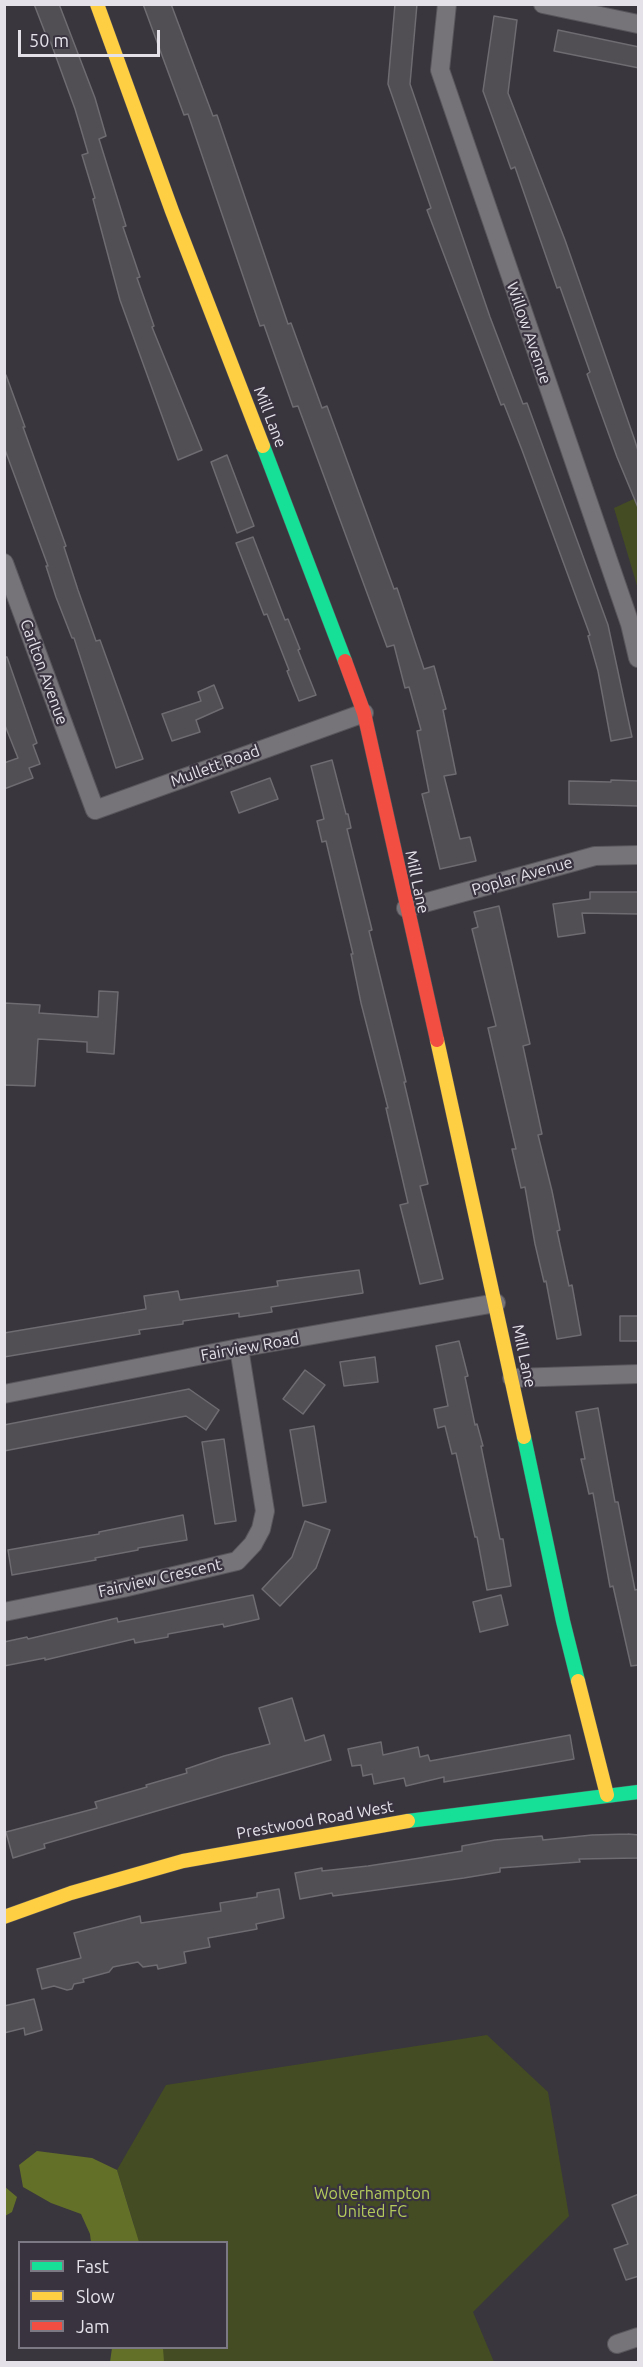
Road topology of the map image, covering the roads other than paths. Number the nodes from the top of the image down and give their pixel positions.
1 (97, 4) edge
2 (447, 4) edge
3 (543, 4) edge
4 (639, 24) edge
5 (4, 563) edge
6 (634, 622) edge
7 (639, 658) edge
8 (364, 713) junction
9 (84, 781) joint
10 (639, 855) edge
11 (406, 908) junction
12 (496, 1304) junction
13 (239, 1348) junction
14 (639, 1374) edge
15 (512, 1377) junction
16 (4, 1394) edge
17 (4, 1612) edge
18 (639, 1792) edge
19 (607, 1795) junction
20 (4, 1917) edge
21 (639, 2337) edge
22 (617, 2344) dead end

1 - 8 street, Mill Lane
2 - 6 street, Willow Avenue
3 - 4 street
5 - 9 street, Carlton Avenue
6 - 7 street, Willow Avenue
8 - 9 street, Mullett Road
8 - 11 street, Mill Lane
10 - 11 street, Poplar Avenue
11 - 12 street, Mill Lane
12 - 13 street, Fairview Road
12 - 15 street, Mill Lane
13 - 16 street, Fairview Road
13 - 17 street, Fairview Crescent
14 - 15 street
15 - 19 street, Mill Lane
18 - 19 street, Prestwood Road West
19 - 20 street, Prestwood Road West
21 - 22 street

